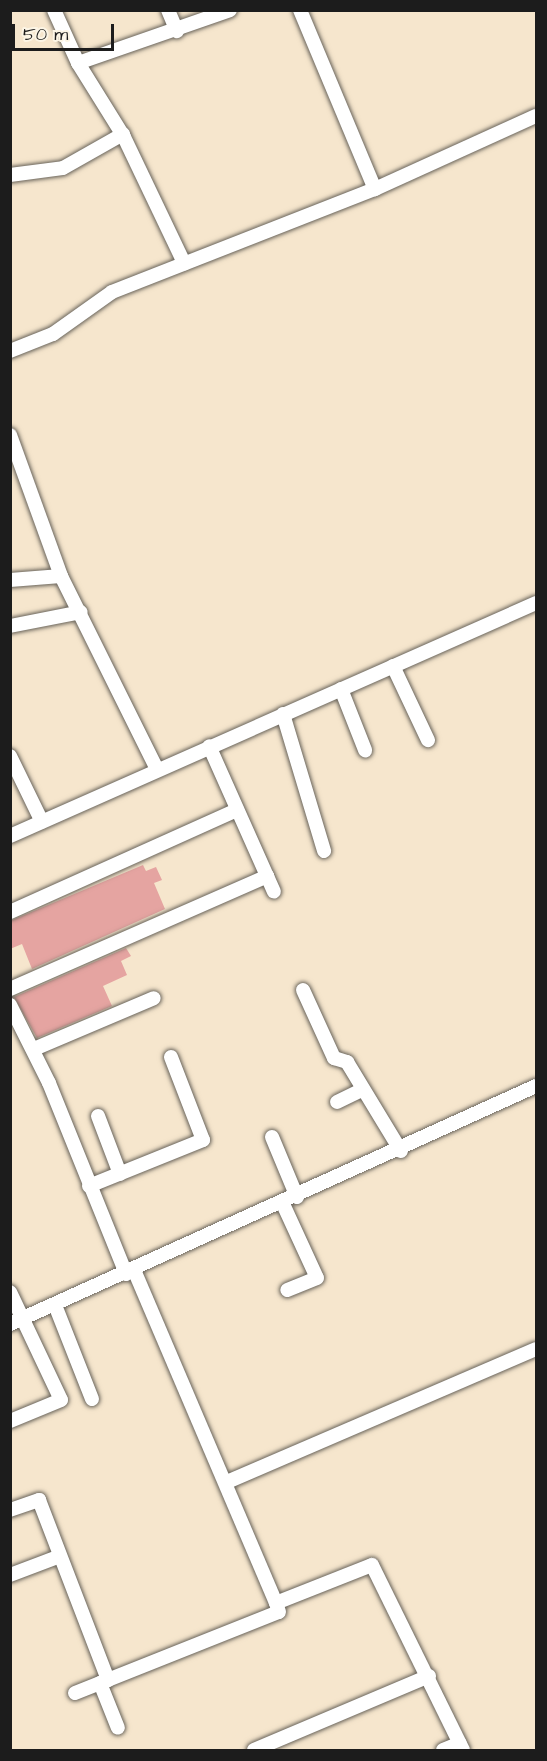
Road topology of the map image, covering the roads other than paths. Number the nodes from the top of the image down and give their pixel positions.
1 (54, 10) edge
2 (168, 10) edge
3 (231, 10) edge
4 (300, 10) edge
5 (177, 31) junction
6 (78, 63) junction
7 (537, 116) edge
8 (123, 134) junction
9 (10, 175) edge
10 (375, 189) junction
11 (184, 263) junction
12 (10, 351) edge
13 (10, 435) edge
14 (62, 576) junction
15 (10, 580) edge
16 (537, 603) edge
17 (81, 612) junction
18 (10, 626) edge
19 (393, 666) junction
20 (341, 689) junction
21 (283, 714) junction
22 (428, 740) dead end
23 (209, 746) junction
24 (365, 750) dead end
25 (10, 756) edge
26 (158, 769) junction
27 (237, 810) junction
28 (42, 822) junction
29 (10, 836) edge
30 (324, 851) dead end
31 (267, 876) junction
32 (274, 892) dead end
33 (10, 912) edge
34 (10, 989) edge
35 (303, 990) dead end
36 (154, 998) dead end
37 (10, 1005) edge
38 (34, 1048) junction
39 (171, 1057) dead end
40 (537, 1086) edge
41 (362, 1090) junction
42 (337, 1102) dead end
43 (98, 1116) dead end
44 (272, 1137) dead end
45 (401, 1151) junction
46 (120, 1174) junction
47 (89, 1186) junction
48 (297, 1197) junction
49 (283, 1204) junction
50 (130, 1272) junction
51 (287, 1290) dead end
52 (10, 1292) edge
53 (55, 1305) junction
54 (16, 1322) edge
55 (537, 1349) edge
56 (93, 1399) dead end
57 (10, 1421) edge
58 (227, 1482) junction
59 (10, 1510) edge
60 (60, 1556) junction
61 (12, 1571) edge
62 (276, 1603) junction
63 (429, 1676) junction
64 (104, 1682) junction
65 (75, 1693) dead end
66 (118, 1728) dead end
67 (462, 1747) edge
68 (254, 1750) edge
69 (443, 1750) edge

1 - 6 street
2 - 5 street
3 - 5 street
4 - 10 street
5 - 6 street
6 - 8 street
7 - 10 street
8 - 9 street
8 - 11 street
10 - 11 street
11 - 12 street
13 - 14 street
14 - 15 street
14 - 17 street
16 - 19 street
17 - 18 street
17 - 26 street
19 - 20 street
19 - 22 street
20 - 21 street
20 - 24 street
21 - 23 street
21 - 30 street
23 - 26 street
23 - 27 street
25 - 28 street
26 - 28 street
27 - 31 street
27 - 33 street
28 - 29 street
31 - 32 street
31 - 34 street
35 - 41 street
36 - 38 street
37 - 38 street
38 - 47 street
39 - 46 street
40 - 45 street
41 - 42 street
41 - 45 street
43 - 46 street
44 - 48 street
45 - 48 street
46 - 47 street
47 - 50 street
48 - 49 street
49 - 50 street
49 - 51 street
50 - 53 street
50 - 58 street
52 - 54 street
53 - 54 street
53 - 56 street
54 - 57 street
55 - 58 street
58 - 62 street
59 - 60 street
60 - 61 street
60 - 64 street
62 - 63 street
62 - 64 street
63 - 67 street
63 - 68 street
64 - 65 street
64 - 66 street
67 - 69 street

